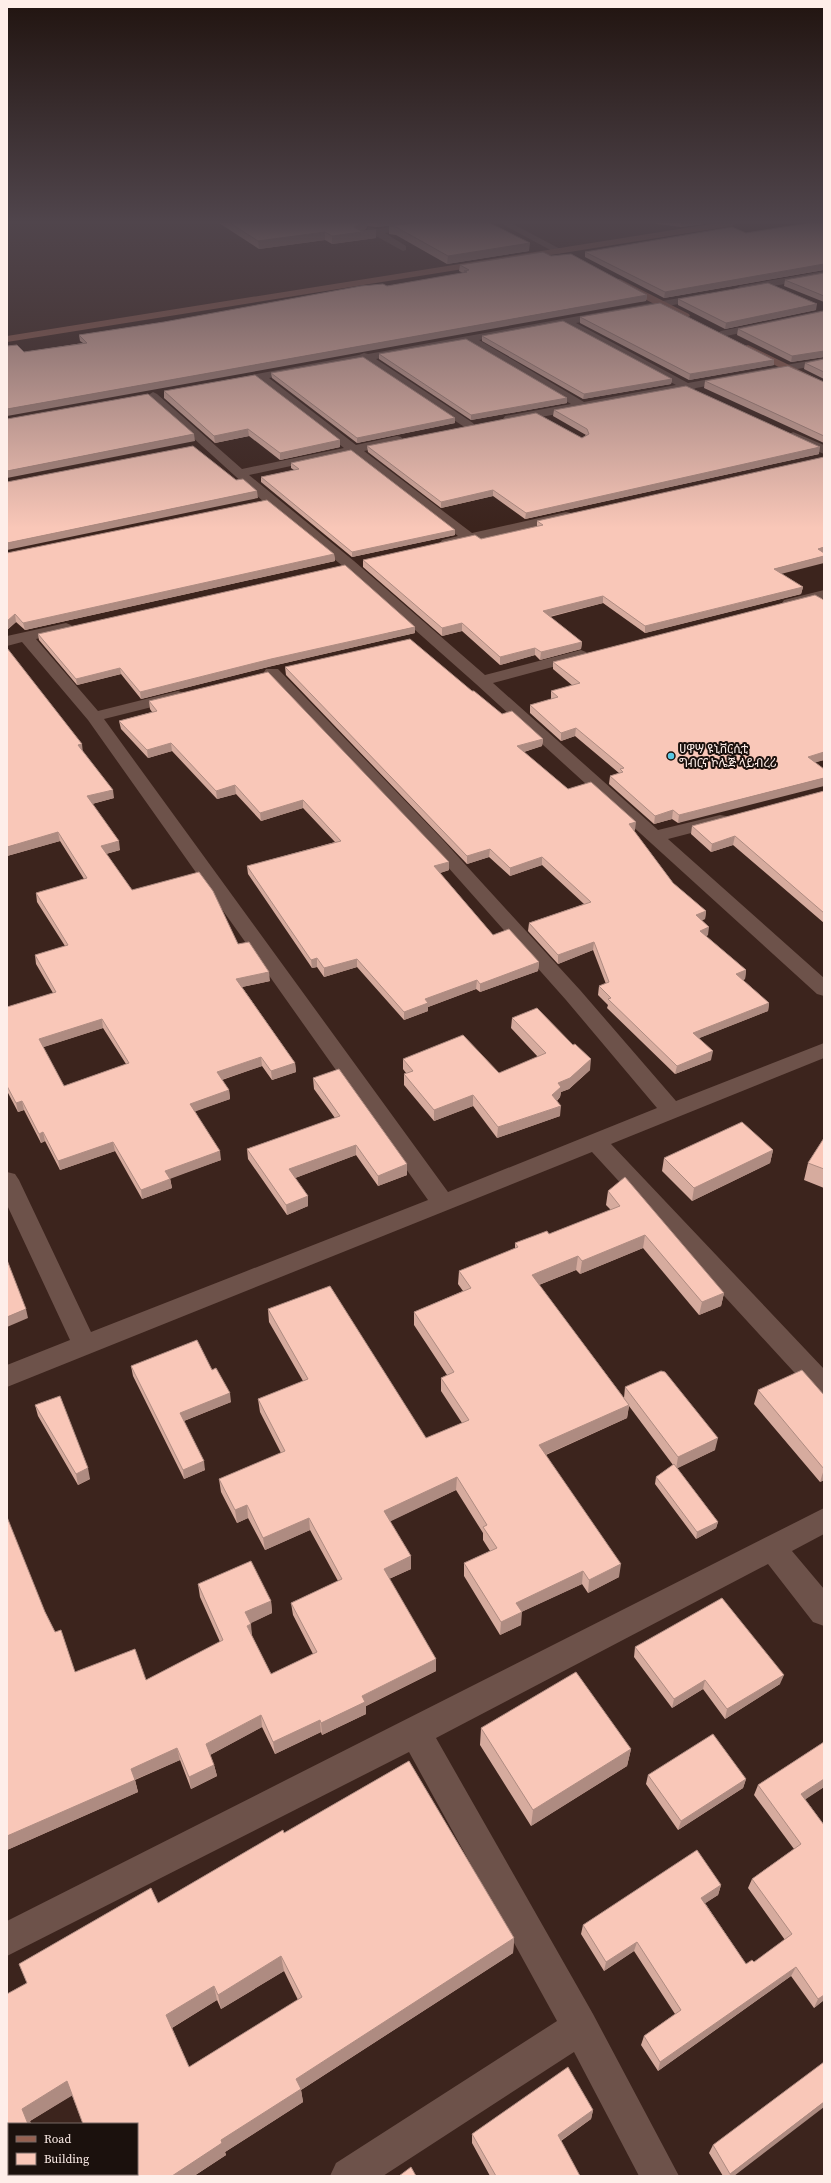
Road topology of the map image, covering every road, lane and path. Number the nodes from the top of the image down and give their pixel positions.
1 (91, 325) edge
2 (550, 325) edge
3 (572, 325) edge
4 (758, 325) edge
5 (708, 328) edge
6 (721, 334) junction
7 (7, 339) edge
8 (469, 339) junction
9 (364, 356) junction
10 (824, 361) edge
11 (785, 366) junction
12 (260, 376) junction
13 (221, 383) edge
14 (684, 385) junction
15 (824, 386) edge
16 (155, 395) dead end
17 (705, 395) edge
18 (581, 405) junction
19 (537, 414) junction
20 (499, 421) edge
21 (484, 424) edge
22 (556, 425) edge
23 (469, 426) junction
24 (454, 429) edge
25 (782, 431) edge
26 (408, 438) edge
27 (354, 449) junction
28 (821, 456) edge
29 (241, 472) junction
30 (577, 514) edge
31 (469, 538) junction
32 (431, 546) edge
33 (824, 594) edge
34 (778, 605) edge
35 (80, 625) edge
36 (26, 637) junction
37 (7, 641) edge
38 (596, 652) edge
39 (272, 672) dead end
40 (482, 681) junction
41 (195, 692) edge
42 (94, 717) junction
43 (736, 816) edge
44 (653, 836) junction
45 (824, 989) edge
46 (824, 1050) edge
47 (671, 1110) junction
48 (596, 1142) junction
49 (7, 1180) edge
50 (443, 1203) junction
51 (85, 1345) junction
52 (7, 1376) edge
53 (824, 1387) edge
54 (824, 1520) edge
55 (772, 1547) junction
56 (824, 1612) edge
57 (415, 1732) junction
58 (7, 1938) edge
59 (580, 2028) junction
60 (349, 2176) edge
61 (660, 2176) edge

1 - 7 main road
2 - 8 street
3 - 14 street
4 - 6 street
5 - 6 main road
6 - 11 main road
8 - 9 street
8 - 18 street
9 - 12 street
9 - 23 street
10 - 11 street
11 - 14 street
11 - 15 main road
12 - 13 street
12 - 27 street
14 - 17 street
14 - 18 street
16 - 29 street
18 - 19 street
19 - 20 street
19 - 22 street
21 - 23 street
23 - 24 street
25 - 28 street
26 - 27 street
27 - 29 street
27 - 31 street
29 - 40 street
30 - 31 street
31 - 32 street
33 - 34 street
35 - 36 street
36 - 37 street
36 - 42 street
38 - 40 street
39 - 47 street
40 - 44 street
41 - 42 street
42 - 50 street
43 - 44 street
44 - 45 street
46 - 47 street
47 - 48 street
48 - 50 street
48 - 53 street
49 - 51 street
50 - 51 street
51 - 52 street
54 - 55 street
55 - 56 street
55 - 57 street
57 - 58 street
57 - 59 street
59 - 60 street
59 - 61 street

